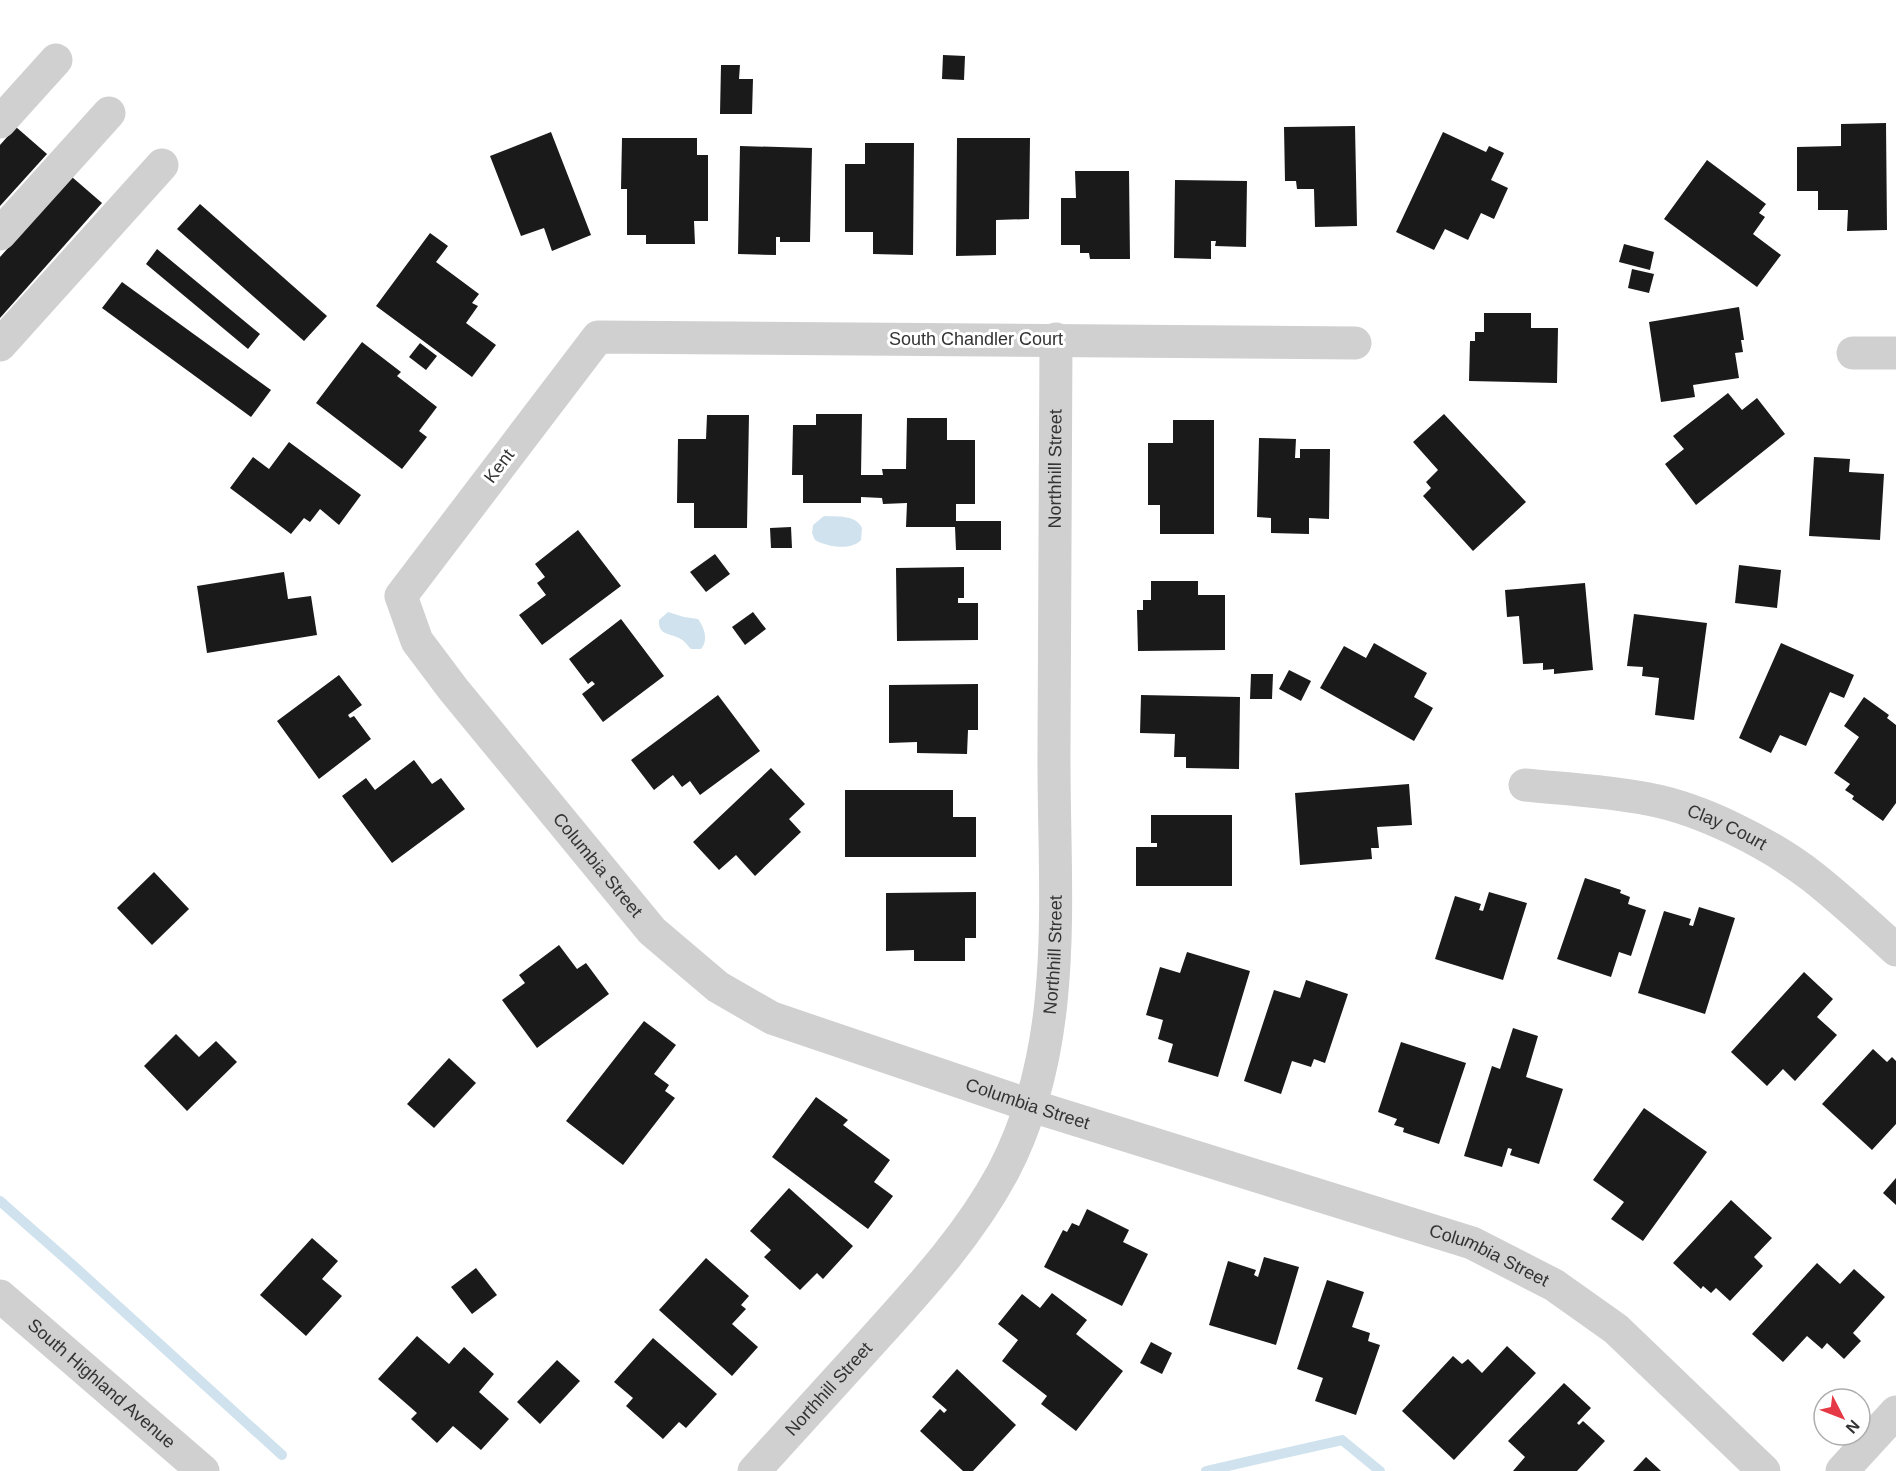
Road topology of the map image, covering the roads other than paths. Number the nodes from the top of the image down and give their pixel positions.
1 (56, 60) dead end
2 (109, 112) dead end
3 (0, 122) edge
4 (162, 165) dead end
5 (0, 234) edge
6 (598, 337) joint
7 (1056, 339) junction
8 (1355, 343) dead end
9 (0, 345) edge
10 (1853, 353) dead end
11 (1896, 353) edge
12 (401, 596) joint
13 (1525, 785) dead end
14 (1896, 950) edge
15 (1032, 1106) junction
16 (3, 1304) edge
17 (1896, 1412) edge
18 (203, 1471) edge
19 (754, 1471) edge
20 (1764, 1471) edge
21 (1842, 1471) edge

1 - 3 street
2 - 5 street
4 - 9 street
6 - 7 street, South Chandler Court
6 - 12 street, Kent
7 - 8 street, South Chandler Court
7 - 15 street, Northhill Street
10 - 11 street
12 - 15 street, Columbia Street
13 - 14 street, Clay Court
15 - 19 street, Northhill Street
15 - 20 street, Columbia Street
16 - 18 street, South Highland Avenue
17 - 21 street

